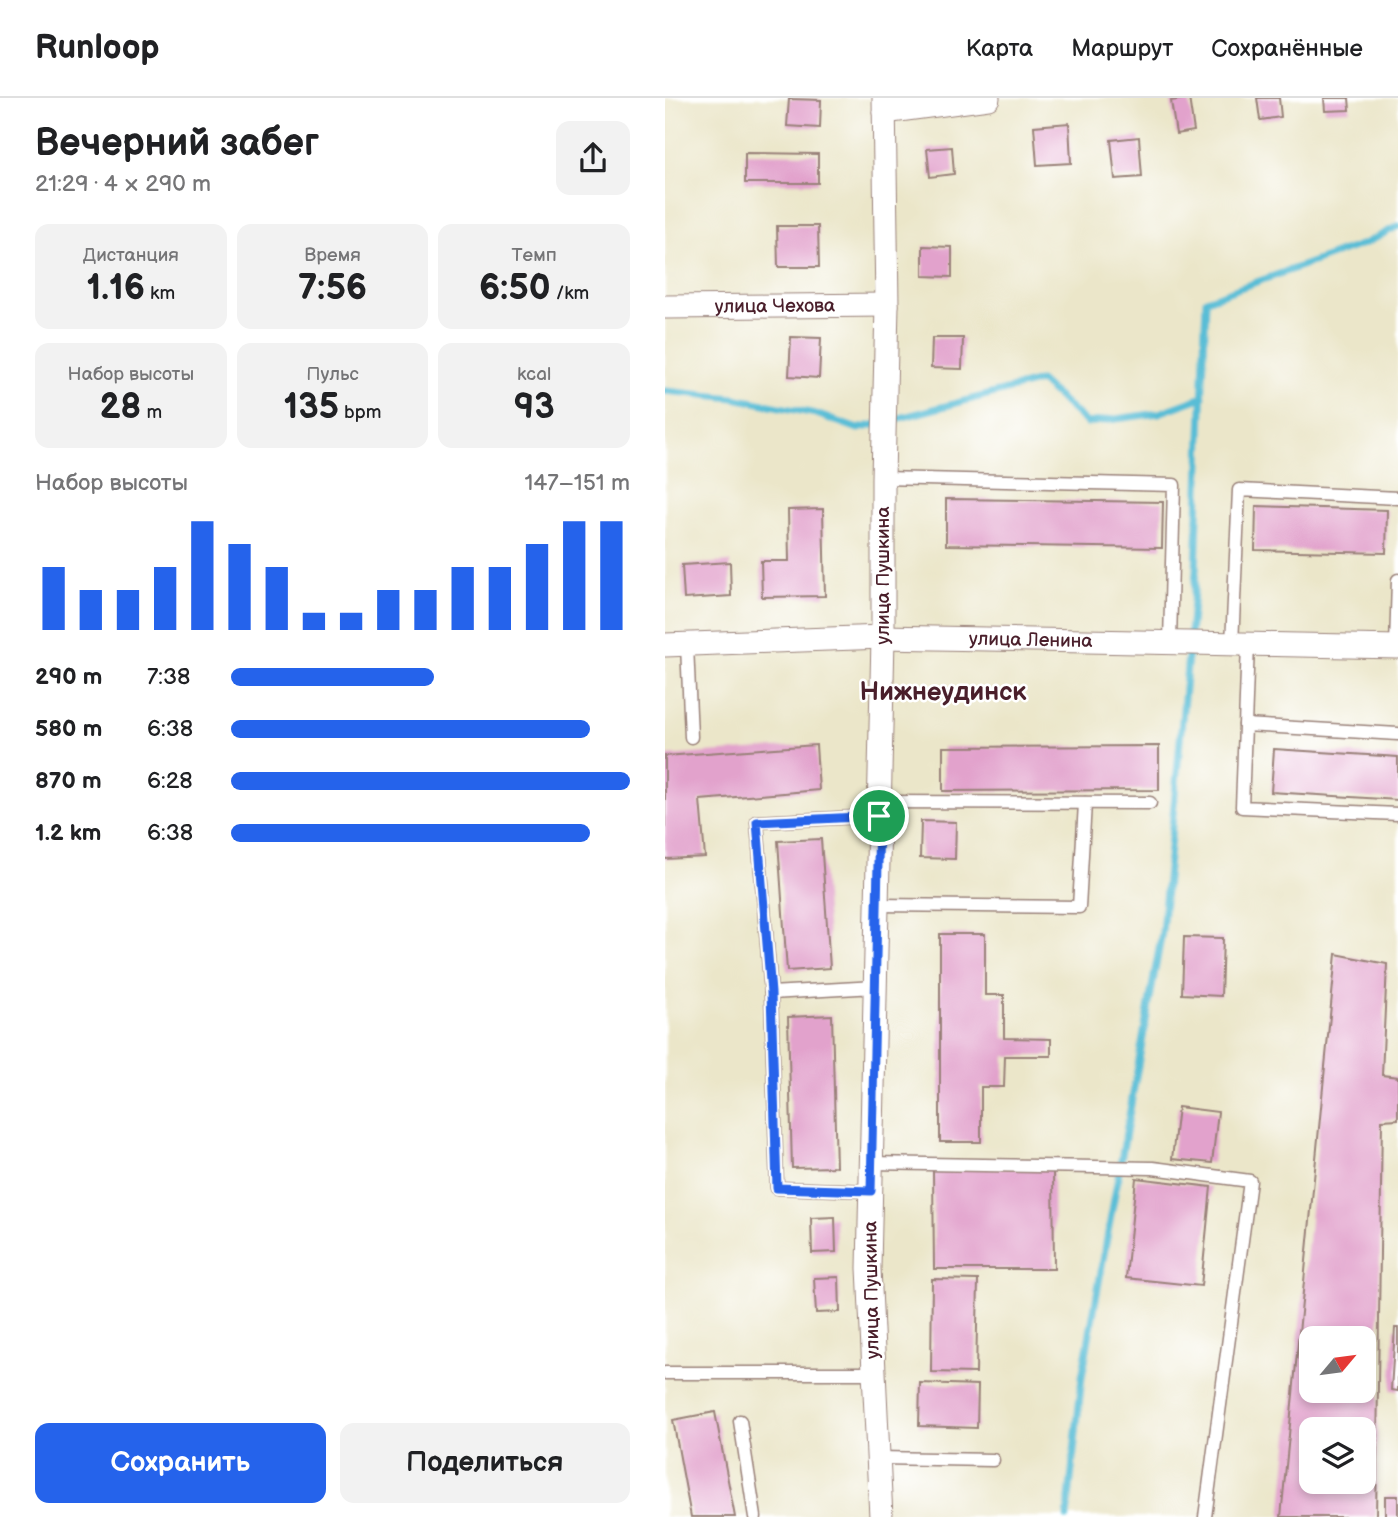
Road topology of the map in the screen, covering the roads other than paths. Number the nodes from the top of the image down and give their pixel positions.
1 (988, 98) edge
2 (884, 105) edge
3 (887, 305) junction
4 (665, 307) edge
5 (883, 478) junction
6 (1398, 498) edge
7 (1398, 580) edge
8 (883, 637) junction
9 (1170, 642) junction
10 (1240, 644) junction
11 (676, 645) edge
12 (1397, 647) edge
13 (1245, 725) junction
14 (1398, 734) edge
15 (691, 737) dead end
16 (1085, 803) junction
17 (1150, 803) dead end
18 (879, 809) junction
19 (1398, 814) edge
20 (877, 905) junction
21 (875, 987) junction
22 (771, 993) junction
23 (871, 1163) junction
24 (871, 1191) junction
25 (665, 1373) edge
26 (874, 1373) junction
27 (740, 1421) dead end
28 (878, 1458) junction
29 (993, 1460) dead end
30 (755, 1517) edge
31 (881, 1517) edge
32 (1205, 1517) edge

1 - 2 street
2 - 3 street, улица Пушкина
3 - 4 street, улица Чехова
3 - 5 street, улица Пушкина
5 - 8 street, улица Пушкина
5 - 9 lane
6 - 10 lane
7 - 12 lane
8 - 9 street, улица Ленина
8 - 11 street, улица Ленина
8 - 18 street, улица Пушкина
9 - 10 street, улица Ленина
10 - 12 street, улица Ленина
10 - 13 lane
11 - 15 lane
13 - 14 lane
13 - 19 lane
16 - 17 lane
16 - 18 lane
16 - 20 lane
18 - 20 street, улица Пушкина
18 - 22 lane
20 - 21 street, улица Пушкина
21 - 22 lane
21 - 23 street, улица Пушкина
22 - 24 lane
23 - 24 street, улица Пушкина
23 - 32 lane
24 - 26 street, улица Пушкина
25 - 26 lane
26 - 28 street, улица Пушкина
27 - 30 lane
28 - 29 lane
28 - 31 street, улица Пушкина

